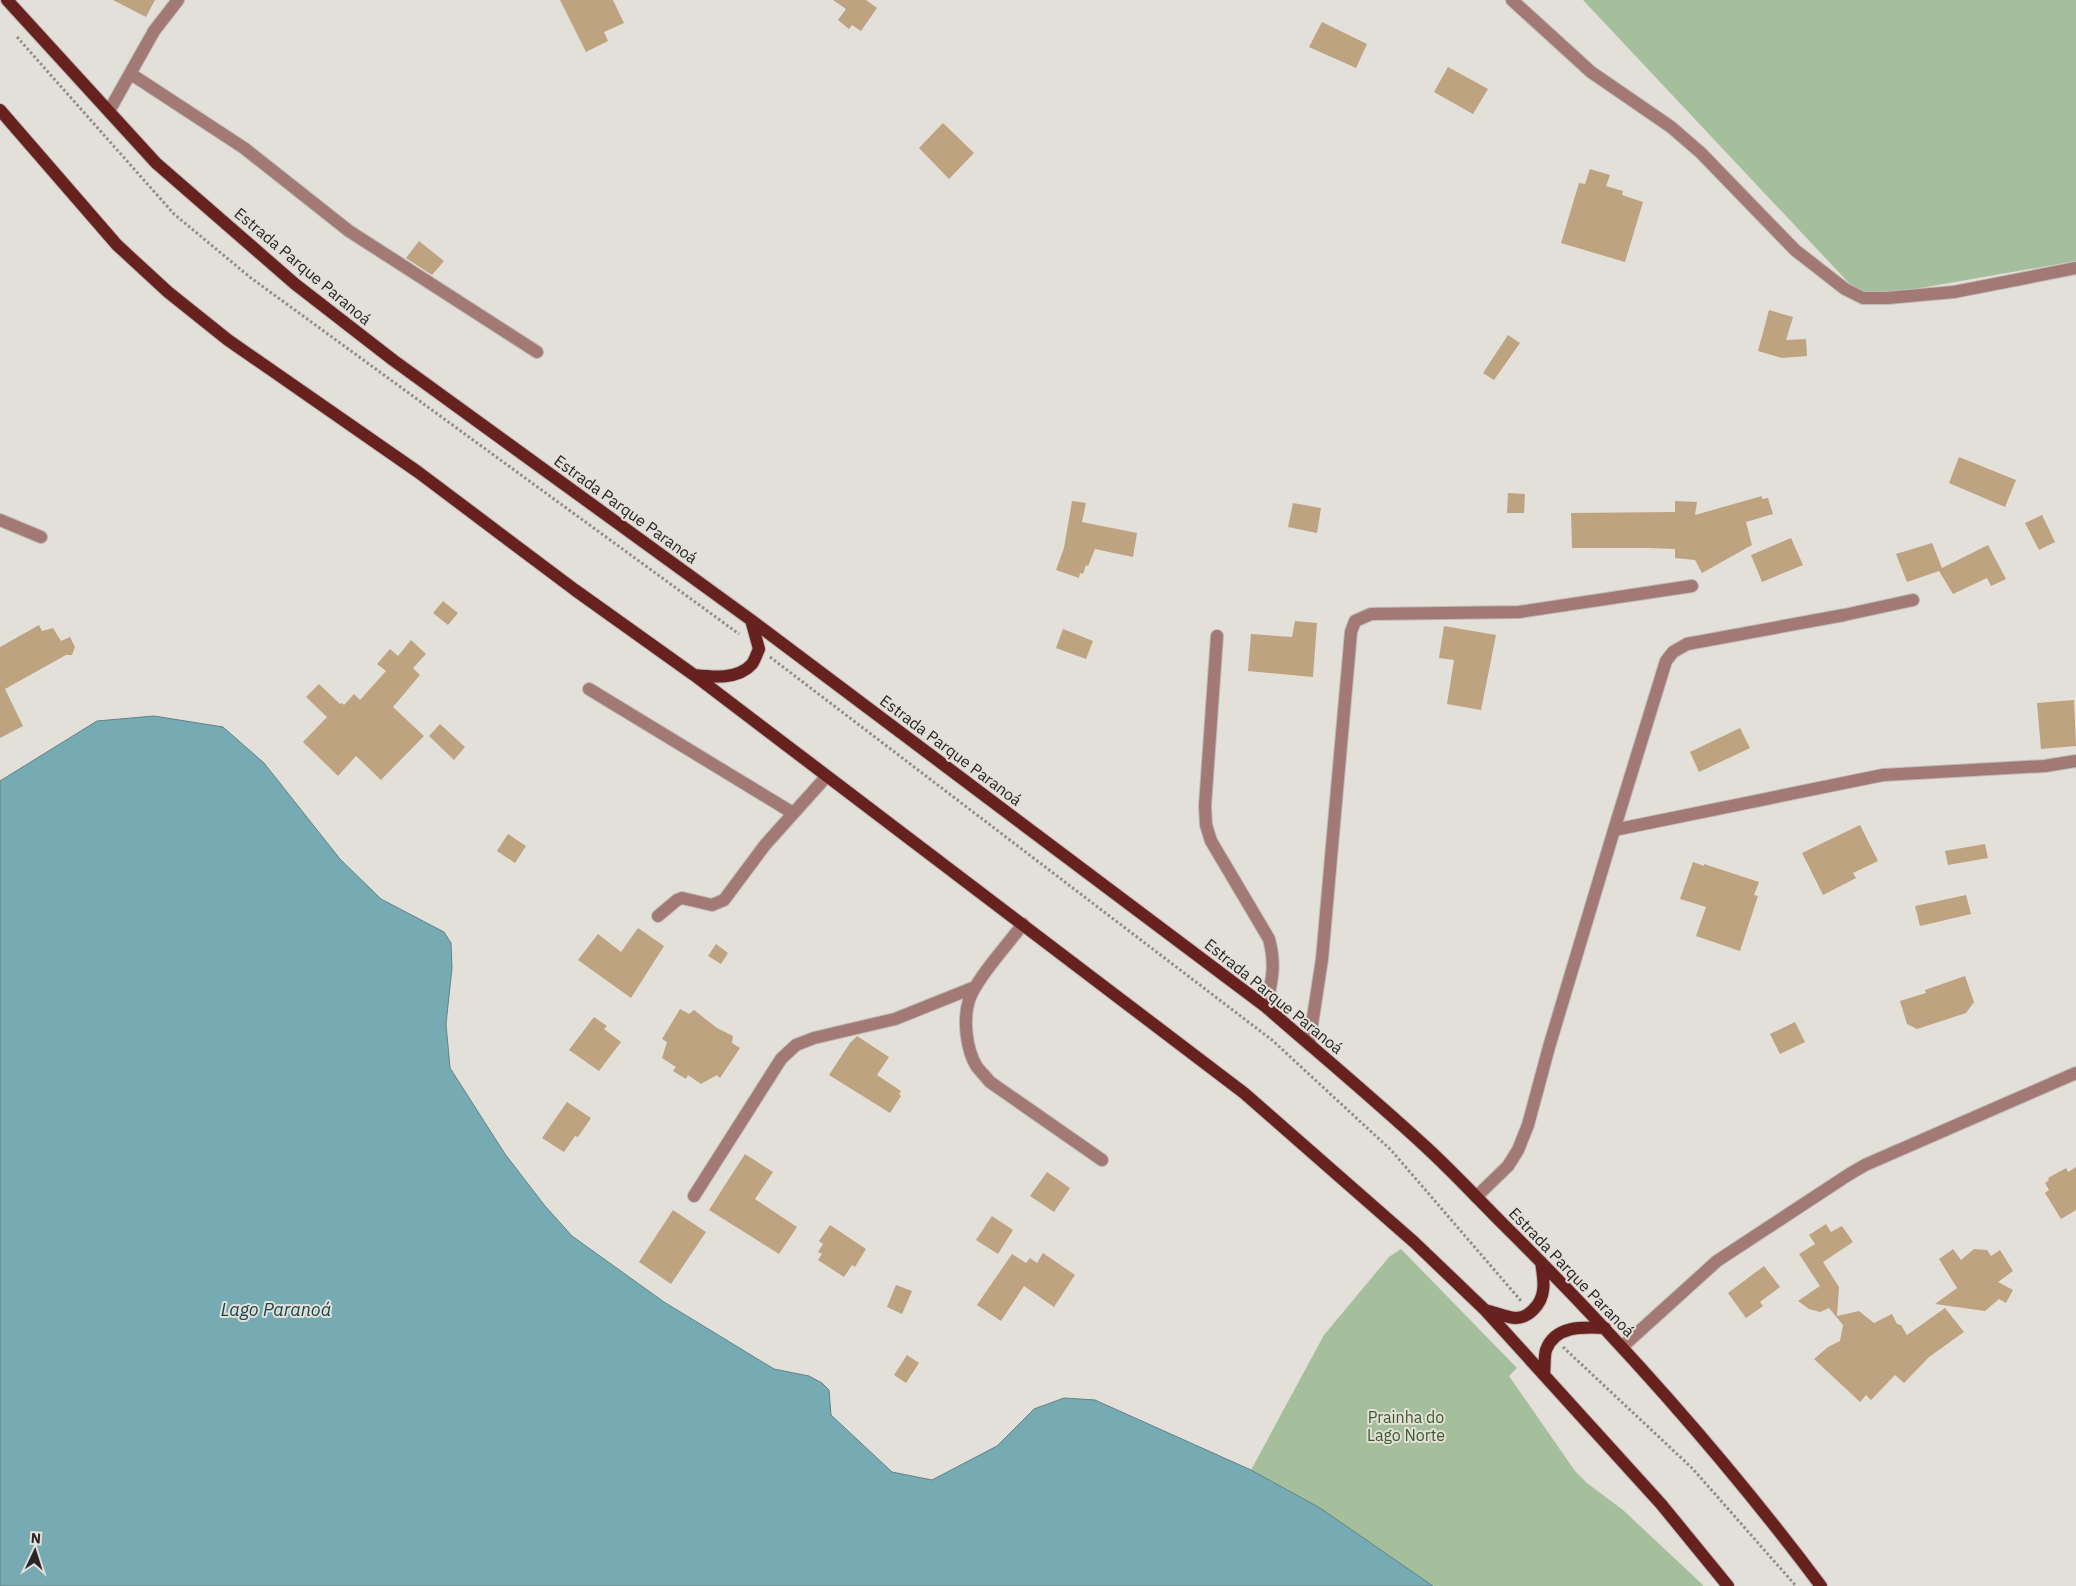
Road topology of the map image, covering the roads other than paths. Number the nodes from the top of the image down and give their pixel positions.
1 (7, 0) edge
2 (178, 0) edge
3 (1512, 0) edge
4 (131, 74) junction
5 (0, 110) edge
6 (109, 112) junction
7 (2076, 268) edge
8 (537, 352) dead end
9 (0, 520) edge
10 (41, 536) dead end
11 (1692, 586) dead end
12 (1912, 600) dead end
13 (751, 620) junction
14 (1217, 636) dead end
15 (694, 675) junction
16 (589, 689) dead end
17 (2076, 761) edge
18 (826, 777) junction
19 (793, 813) junction
20 (1614, 830) junction
21 (658, 916) dead end
22 (1023, 924) junction
23 (975, 988) junction
24 (1266, 1007) junction
25 (1309, 1044) junction
26 (2076, 1073) edge
27 (1102, 1160) dead end
28 (694, 1196) dead end
29 (1476, 1197) junction
30 (1542, 1262) junction
31 (1485, 1310) junction
32 (1605, 1328) junction
33 (1622, 1347) junction
34 (1544, 1374) junction
35 (1728, 1586) edge
36 (1821, 1586) edge

1 - 6 main road, Estrada Parque Paranoá
2 - 4 street
3 - 7 street
4 - 6 street
4 - 8 street
5 - 15 main road
6 - 13 main road, Estrada Parque Paranoá
9 - 10 street
11 - 25 street
12 - 20 street
13 - 15 main road
13 - 24 main road, Estrada Parque Paranoá
14 - 24 street
15 - 18 main road
16 - 19 street
17 - 20 street
18 - 19 street
18 - 22 main road
19 - 21 street
20 - 29 street
22 - 23 street
22 - 31 main road
23 - 27 street
23 - 28 street
24 - 25 main road, Estrada Parque Paranoá
25 - 29 main road, Estrada Parque Paranoá
26 - 33 street
29 - 30 main road, Estrada Parque Paranoá
30 - 31 main road
30 - 32 main road, Estrada Parque Paranoá
31 - 34 main road
32 - 33 main road, Estrada Parque Paranoá
32 - 34 main road
33 - 36 main road, Estrada Parque Paranoá
34 - 35 main road

